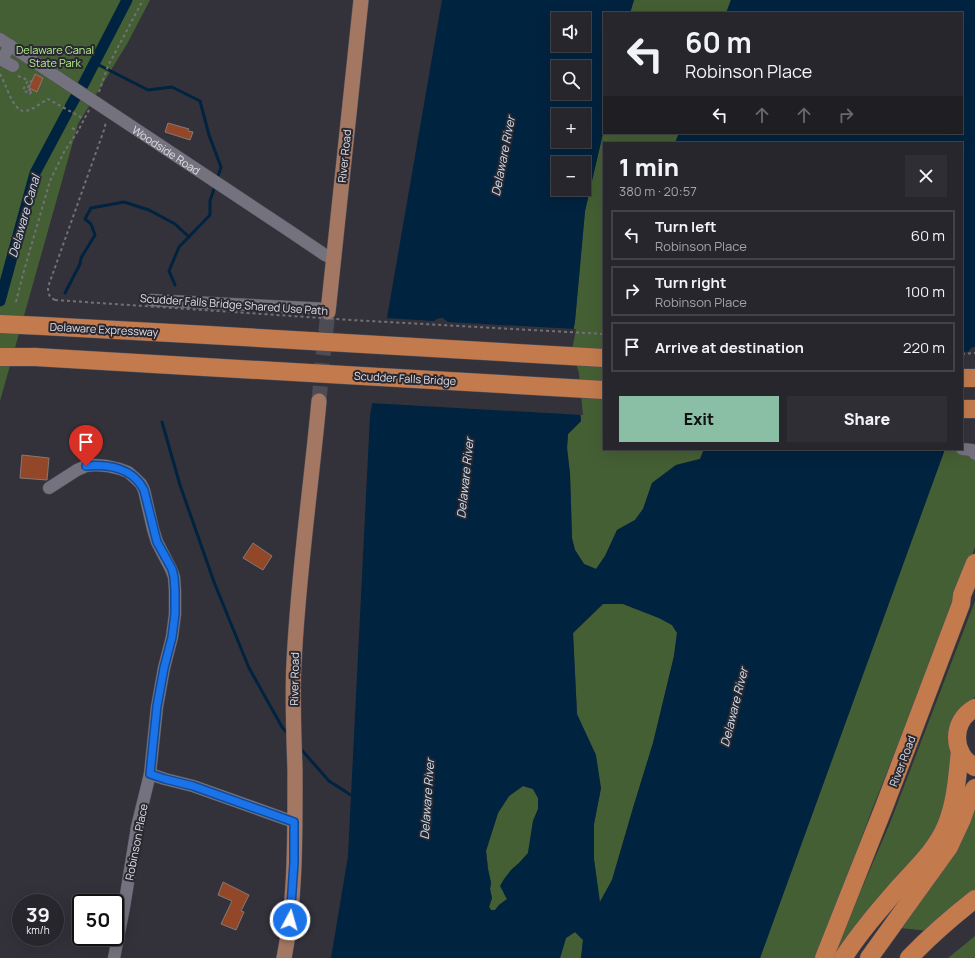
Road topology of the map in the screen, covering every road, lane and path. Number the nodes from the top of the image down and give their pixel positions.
1 (143, 0) edge
2 (361, 0) edge
3 (5, 42) edge
4 (12, 71) joint
5 (0, 74) edge
6 (30, 81) junction
7 (97, 96) dead end
8 (88, 112) dead end
9 (84, 119) junction
10 (106, 122) dead end
11 (72, 128) dead end
12 (78, 131) junction
13 (334, 260) junction
14 (151, 300) dead end
15 (16, 302) dead end
16 (328, 311) joint
17 (0, 324) edge
18 (603, 334) edge
19 (975, 353) edge
20 (963, 354) edge
21 (0, 357) edge
22 (603, 358) edge
23 (963, 378) edge
24 (975, 378) edge
25 (603, 390) edge
26 (320, 401) tunnel mouth
27 (963, 409) edge
28 (975, 409) edge
29 (963, 448) edge
30 (975, 454) edge
31 (49, 488) dead end
32 (975, 563) edge
33 (975, 580) edge
34 (962, 604) junction
35 (974, 707) edge
36 (960, 751) junction
37 (975, 767) edge
38 (150, 774) junction
39 (975, 788) edge
40 (294, 822) junction
41 (975, 899) edge
42 (114, 958) edge
43 (284, 958) edge
44 (824, 958) edge
45 (843, 958) edge
46 (869, 958) edge
47 (909, 958) edge

1 - 7 path
2 - 13 main road, River Road
3 - 4 street
3 - 13 street, Woodside Road
4 - 6 path
5 - 9 path
6 - 6 path
8 - 9 path
9 - 12 path
10 - 18 path, Scudder Falls Bridge Shared Use Path, bridge
11 - 12 path
12 - 15 path
13 - 16 main road, River Road
14 - 16 street
17 - 22 highway, Delaware Expressway, bridge
19 - 20 path
21 - 25 highway, Scudder Falls Bridge, bridge
23 - 24 highway
26 - 40 main road, River Road
27 - 28 highway
29 - 30 street
31 - 38 street, Robinson Place
32 - 34 highway, River Road
33 - 34 highway
34 - 44 highway, River Road
35 - 36 highway
36 - 37 highway
36 - 45 highway
38 - 40 street
38 - 42 street, Robinson Place
39 - 46 highway
40 - 43 main road, River Road
41 - 47 highway

